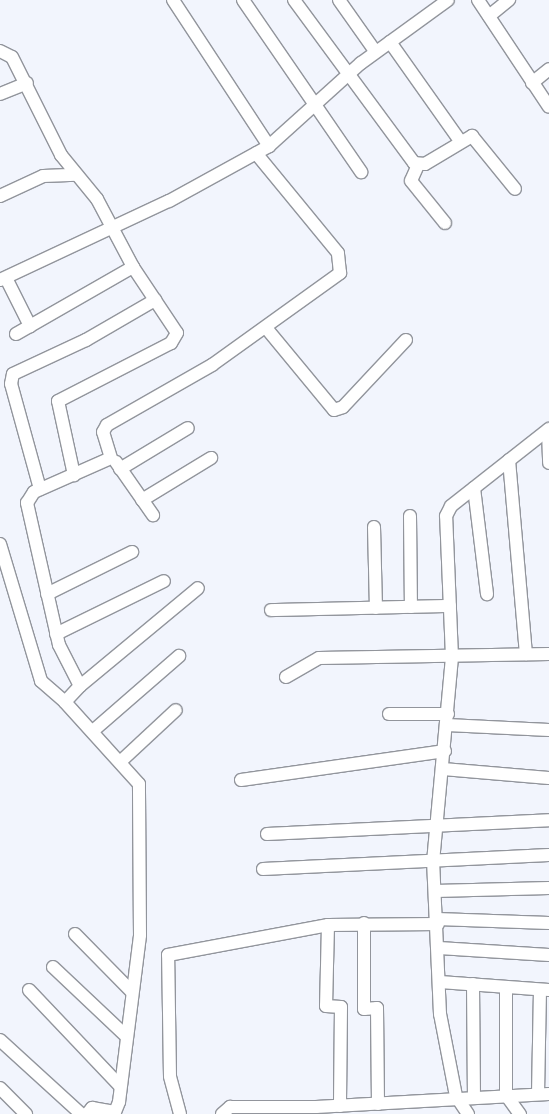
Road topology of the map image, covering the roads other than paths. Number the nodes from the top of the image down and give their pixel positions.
1 (173, 0) edge
2 (244, 0) edge
3 (294, 0) edge
4 (339, 0) edge
5 (448, 0) edge
6 (478, 0) edge
7 (509, 0) edge
8 (489, 16) junction
9 (390, 42) junction
10 (0, 51) edge
11 (375, 51) junction
12 (549, 69) edge
13 (348, 75) junction
14 (27, 83) junction
15 (532, 83) junction
16 (0, 94) edge
17 (317, 104) junction
18 (549, 107) edge
19 (460, 141) junction
20 (269, 146) junction
21 (256, 153) junction
22 (418, 165) junction
23 (361, 172) dead end
24 (76, 175) junction
25 (515, 189) dead end
26 (0, 196) edge
27 (445, 223) dead end
28 (111, 228) junction
29 (133, 267) junction
30 (3, 279) edge
31 (155, 300) junction
32 (30, 326) junction
33 (266, 329) junction
34 (16, 334) dead end
35 (406, 340) dead end
36 (188, 428) dead end
37 (548, 430) edge
38 (112, 456) junction
39 (212, 458) dead end
40 (509, 460) junction
41 (549, 463) edge
42 (120, 468) junction
43 (74, 475) junction
44 (474, 488) junction
45 (40, 490) junction
46 (142, 500) junction
47 (153, 515) dead end
48 (410, 516) dead end
49 (374, 527) dead end
50 (0, 544) edge
51 (132, 552) dead end
52 (164, 581) dead end
53 (198, 588) dead end
54 (47, 594) junction
55 (487, 594) dead end
56 (450, 606) junction
57 (411, 607) junction
58 (376, 608) junction
59 (271, 610) dead end
60 (56, 634) junction
61 (526, 654) junction
62 (549, 654) edge
63 (179, 656) dead end
64 (452, 657) junction
65 (286, 677) dead end
66 (80, 686) junction
67 (65, 702) junction
68 (176, 710) dead end
69 (389, 714) dead end
70 (448, 720) junction
71 (94, 730) junction
72 (549, 730) edge
73 (445, 751) junction
74 (120, 762) junction
75 (444, 769) junction
76 (549, 778) edge
77 (241, 780) dead end
78 (549, 820) edge
79 (438, 828) junction
80 (267, 834) dead end
81 (549, 855) edge
82 (432, 862) junction
83 (264, 869) dead end
84 (549, 888) edge
85 (435, 890) junction
86 (437, 921) junction
87 (364, 923) junction
88 (549, 923) edge
89 (328, 925) junction
90 (75, 934) dead end
91 (439, 948) junction
92 (549, 956) edge
93 (53, 967) dead end
94 (440, 982) junction
95 (472, 984) junction
96 (506, 987) junction
97 (29, 990) dead end
98 (544, 990) edge
99 (132, 992) junction
100 (126, 1036) junction
101 (0, 1040) edge
102 (120, 1086) junction
103 (0, 1088) edge
104 (543, 1094) edge
105 (506, 1095) junction
106 (456, 1096) junction
107 (474, 1096) junction
108 (378, 1104) junction
109 (340, 1106) junction
110 (360, 1109) edge
111 (269, 1110) edge
112 (315, 1111) edge
113 (26, 1114) edge
114 (81, 1114) edge
115 (87, 1114) edge
116 (180, 1114) edge
117 (222, 1114) edge
118 (468, 1114) edge
119 (520, 1114) edge

1 - 20 street
2 - 17 street
3 - 13 street
4 - 11 street
5 - 9 street
6 - 8 street
7 - 8 street
8 - 15 street
9 - 11 street
9 - 19 street
10 - 14 street
11 - 13 street
12 - 15 street
13 - 17 street
13 - 22 street
14 - 16 street
14 - 24 street
15 - 18 street
17 - 20 street
17 - 23 street
19 - 22 street
19 - 25 street
20 - 21 street
21 - 28 street
21 - 33 street
22 - 27 street
24 - 26 street
24 - 28 street
28 - 29 street
28 - 30 street
29 - 31 street
29 - 32 street
30 - 32 street
31 - 43 street
31 - 45 street
32 - 34 street
33 - 35 street
33 - 38 street
36 - 42 street
37 - 40 street
37 - 41 street
38 - 42 street
38 - 43 street
39 - 46 street
40 - 44 street
40 - 61 street
42 - 46 street
43 - 45 street
44 - 55 street
44 - 56 street
45 - 54 street
46 - 47 street
48 - 57 street
49 - 58 street
50 - 67 street
51 - 54 street
52 - 60 street
53 - 66 street
54 - 60 street
56 - 57 street
56 - 64 street
57 - 58 street
58 - 59 street
60 - 66 street
61 - 62 street
61 - 64 street
63 - 71 street
64 - 65 street
64 - 70 street
66 - 67 street
67 - 71 street
68 - 74 street
69 - 70 street
70 - 72 street
70 - 73 street
71 - 74 street
73 - 75 street
73 - 77 street
74 - 99 street
75 - 76 street
75 - 79 street
78 - 79 street
79 - 80 street
79 - 82 street
81 - 82 street
82 - 83 street
82 - 85 street
84 - 85 street
85 - 86 street
86 - 87 street
86 - 88 street
86 - 91 street
87 - 89 street
87 - 108 street
89 - 109 street
89 - 116 street
90 - 99 street
91 - 92 street
91 - 94 street
93 - 100 street
94 - 95 street
94 - 106 street
95 - 96 street
95 - 107 street
96 - 98 street
96 - 105 street
97 - 102 street
98 - 104 street
99 - 100 street
100 - 102 street
101 - 114 street
102 - 115 street
103 - 113 street
104 - 105 street
105 - 107 street
105 - 119 street
106 - 107 street
106 - 108 street
106 - 118 street
108 - 110 street
109 - 110 street
109 - 112 street
111 - 112 street
111 - 117 street

